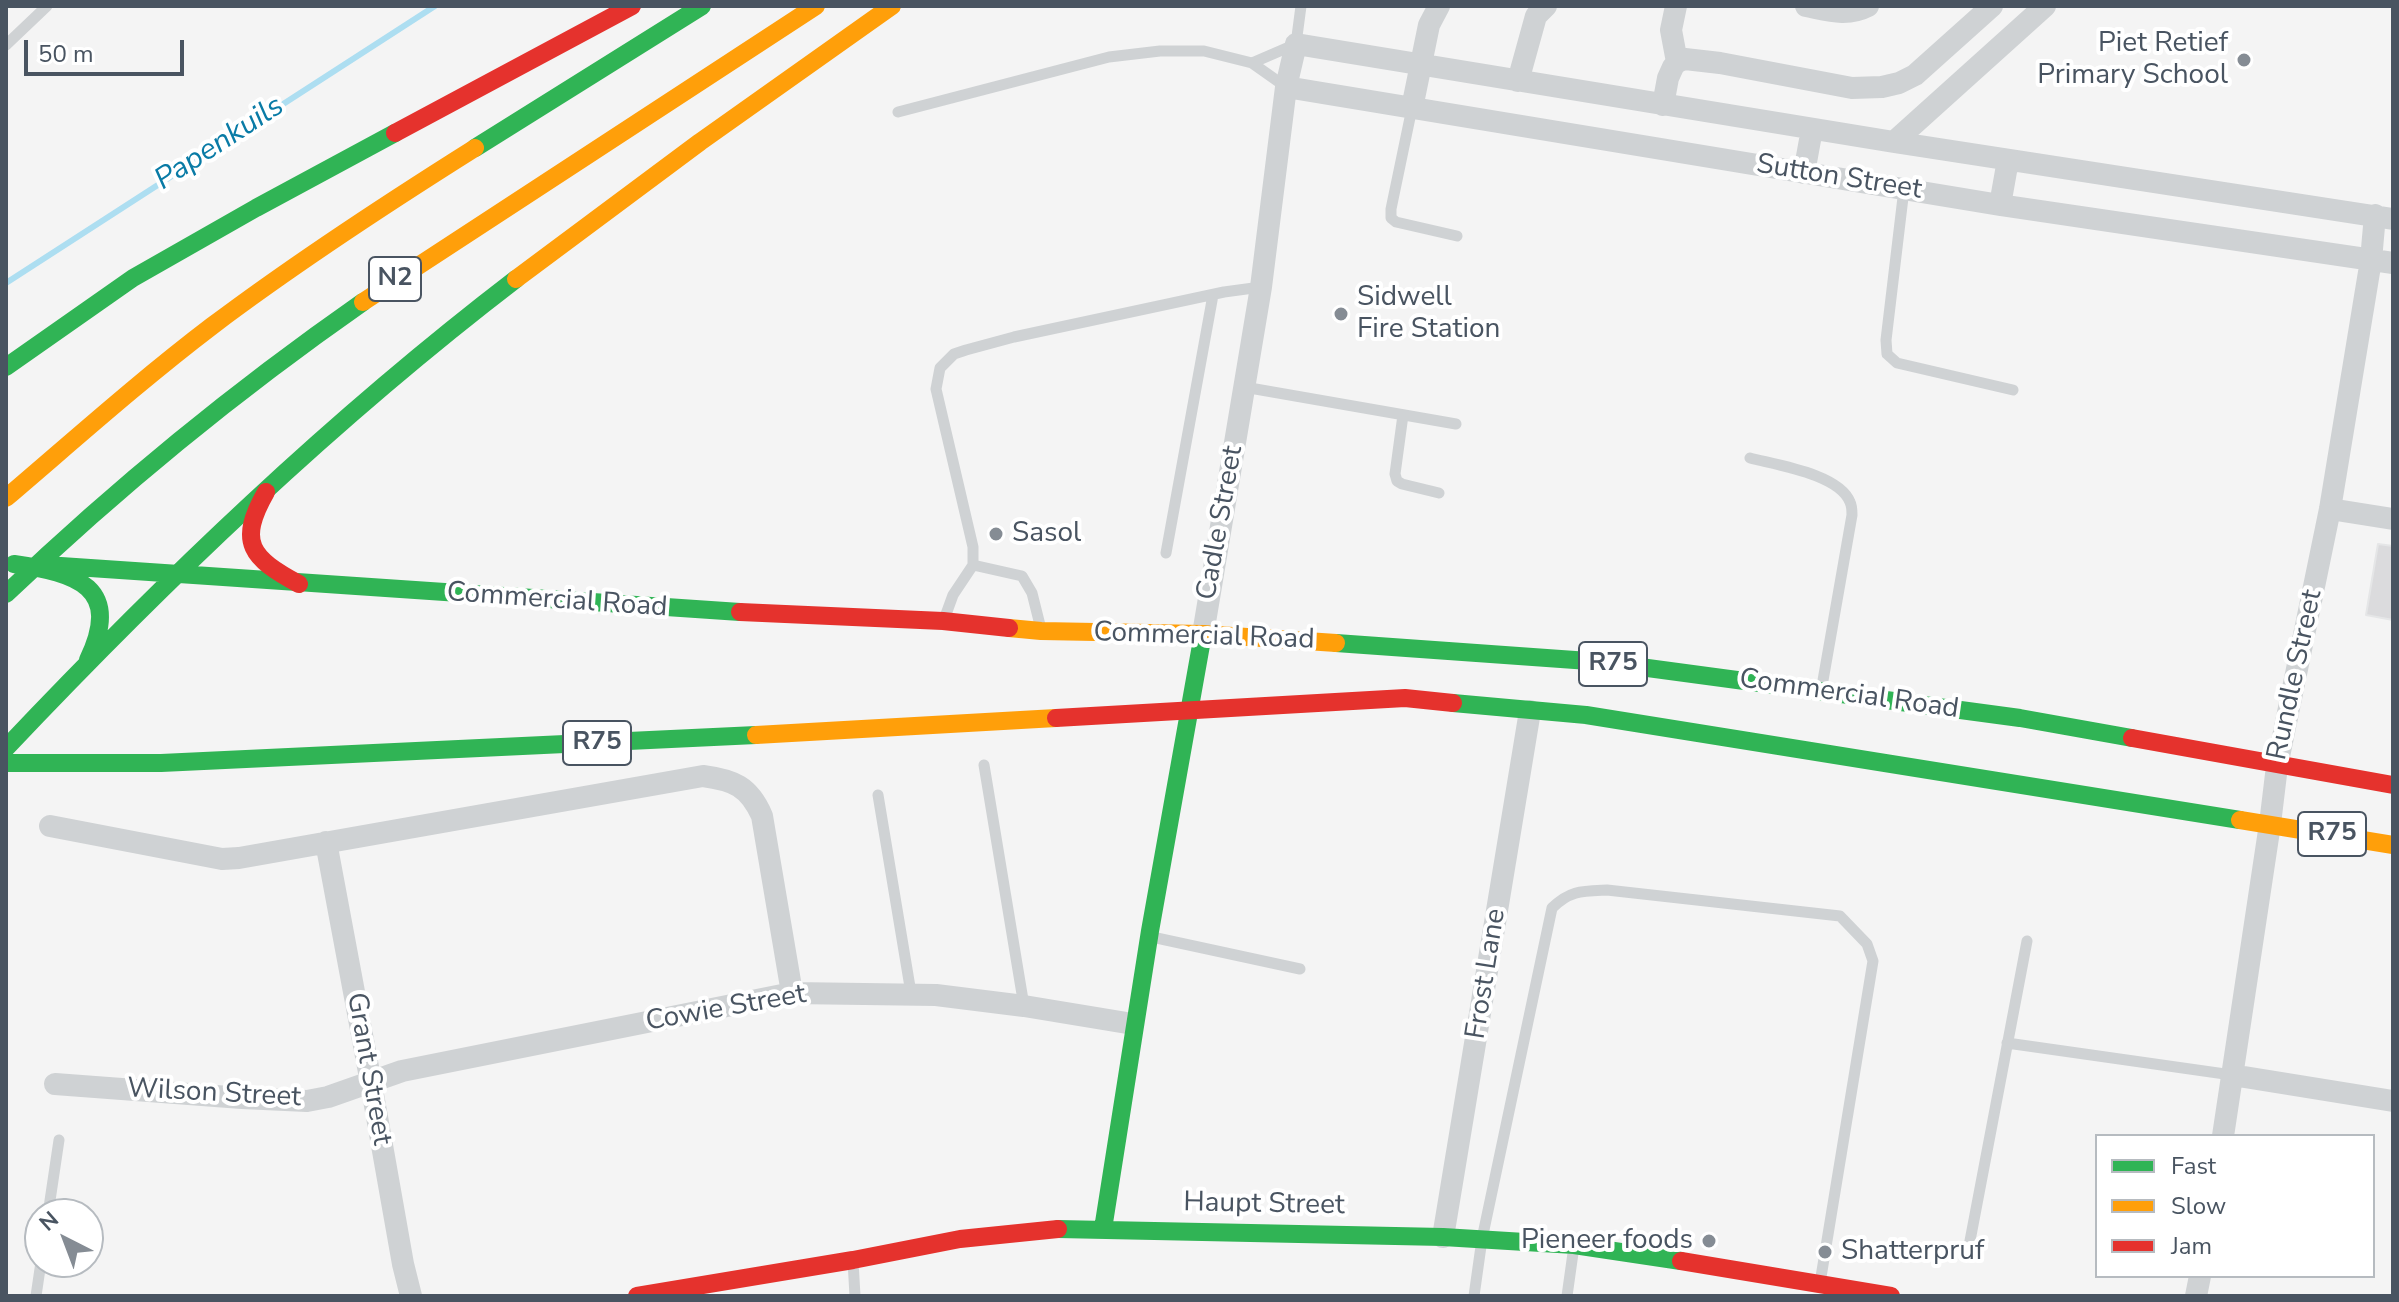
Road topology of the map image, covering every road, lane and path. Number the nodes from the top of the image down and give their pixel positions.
1 (47, 6) edge
2 (632, 6) edge
3 (702, 6) edge
4 (816, 6) edge
5 (892, 6) edge
6 (1301, 6) edge
7 (1439, 6) edge
8 (1546, 6) edge
9 (1676, 6) edge
10 (1806, 6) edge
11 (1868, 6) edge
12 (1992, 6) edge
13 (2045, 6) edge
14 (1296, 44) junction
15 (6, 45) edge
16 (1677, 62) junction
17 (1252, 63) junction
18 (1420, 65) junction
19 (1518, 81) junction
20 (1286, 87) junction
21 (1663, 105) junction
22 (1412, 108) junction
23 (898, 112) dead end
24 (1812, 129) junction
25 (1894, 142) junction
26 (2008, 160) junction
27 (1804, 173) junction
28 (1904, 189) junction
29 (2000, 205) junction
30 (2384, 217) edge
31 (1457, 236) dead end
32 (2382, 262) edge
33 (1261, 287) junction
34 (1213, 295) junction
35 (6, 367) edge
36 (1244, 387) junction
37 (2013, 390) dead end
38 (1403, 415) junction
39 (1456, 424) dead end
40 (1750, 458) dead end
41 (270, 486) junction
42 (1439, 493) dead end
43 (6, 498) edge
44 (2330, 509) junction
45 (2393, 519) edge
46 (1166, 553) dead end
47 (6, 563) edge
48 (973, 565) junction
49 (175, 573) junction
50 (299, 584) junction
51 (6, 594) edge
52 (943, 621) junction
53 (1041, 631) junction
54 (1203, 634) junction
55 (88, 660) junction
56 (1821, 691) junction
57 (1188, 711) junction
58 (1530, 711) junction
59 (6, 748) edge
60 (6, 763) edge
61 (984, 765) dead end
62 (2277, 766) junction
63 (2393, 785) edge
64 (878, 795) dead end
65 (2270, 824) junction
66 (50, 826) dead end
67 (326, 842) junction
68 (2393, 845) edge
69 (1148, 936) junction
70 (2027, 941) dead end
71 (1300, 969) dead end
72 (792, 993) junction
73 (911, 993) junction
74 (1024, 1006) junction
75 (1133, 1024) junction
76 (2007, 1043) junction
77 (2232, 1075) junction
78 (371, 1083) junction
79 (55, 1084) dead end
80 (2393, 1101) edge
81 (2223, 1134) edge
82 (59, 1140) dead end
83 (50, 1198) edge
84 (1103, 1229) junction
85 (1443, 1237) junction
86 (1482, 1239) junction
87 (1574, 1245) junction
88 (1969, 1246) dead end
89 (853, 1260) junction
90 (1820, 1284) junction
91 (1852, 1293) edge
92 (411, 1296) edge
93 (637, 1296) edge
94 (855, 1296) edge
95 (1474, 1296) edge
96 (1567, 1296) edge
97 (1891, 1296) edge

1 - 15 lane
2 - 35 main road
3 - 43 main road, N2
4 - 51 main road, N2
5 - 41 main road
6 - 14 lane, Cadle Street
7 - 18 street
8 - 19 street
9 - 16 street
10 - 11 street
12 - 16 street
13 - 25 street
14 - 17 lane
14 - 18 street, Sutton Street
14 - 20 street, Cadle Street
16 - 21 street
17 - 20 lane
17 - 23 lane
18 - 19 street, Sutton Street
18 - 22 street
19 - 21 street, Sutton Street
20 - 22 street, Sutton Street
20 - 33 street, Cadle Street
21 - 24 street, Sutton Street
22 - 27 street, Sutton Street
22 - 31 lane
24 - 25 street, Sutton Street
24 - 27 street
25 - 26 street, Sutton Street
26 - 29 street
26 - 30 street, Sutton Street
27 - 28 street, Sutton Street
28 - 29 street, Sutton Street
28 - 37 lane
29 - 32 street, Sutton Street
30 - 32 street, Rundle Street
32 - 44 street, Rundle Street
33 - 34 lane
33 - 36 street, Cadle Street
34 - 46 lane
34 - 48 lane
36 - 38 lane
36 - 54 street, Cadle Street
38 - 39 lane
38 - 42 lane
40 - 56 lane
41 - 49 main road
41 - 50 main road
44 - 45 street
44 - 62 street, Rundle Street
47 - 49 main road, Commercial Road / R75
47 - 55 main road
48 - 52 lane
48 - 53 lane
49 - 50 main road, Commercial Road / R75
49 - 55 main road
50 - 52 main road, Commercial Road / R75
52 - 53 main road, Commercial Road / R75
53 - 54 main road, Commercial Road / R75
54 - 56 main road, Commercial Road / R75
54 - 57 main road, Cadle Street
55 - 59 main road
56 - 62 main road, Commercial Road / R75
57 - 58 main road, R75
57 - 60 main road, R75
57 - 69 main road, Cadle Street
58 - 65 main road, R75
58 - 85 street, Frost Lane
61 - 74 lane
62 - 63 main road, Commercial Road / R75
62 - 65 street, Rundle Street
64 - 73 lane
65 - 68 main road, R75
65 - 77 street, Rundle Street
66 - 67 street
67 - 72 street
67 - 78 street, Grant Street
69 - 71 lane
69 - 75 main road, Cadle Street
70 - 76 lane
72 - 73 street, Cowie Street
72 - 78 street, Cowie Street
73 - 74 street, Cowie Street
74 - 75 street, Cowie Street
75 - 84 main road, Cadle Street
76 - 77 lane
76 - 88 lane
77 - 80 street
77 - 81 street, Rundle Street
78 - 79 street, Wilson Street
78 - 92 street, Grant Street
82 - 83 lane
84 - 85 main road, Haupt Street
84 - 89 main road, Haupt Street
85 - 86 main road, Haupt Street
86 - 87 main road, Haupt Street
86 - 90 lane
86 - 95 lane
87 - 90 main road, Haupt Street
87 - 96 lane
89 - 93 main road, Haupt Street
89 - 94 lane
90 - 91 main road, Haupt Street
91 - 97 main road, Haupt Street

